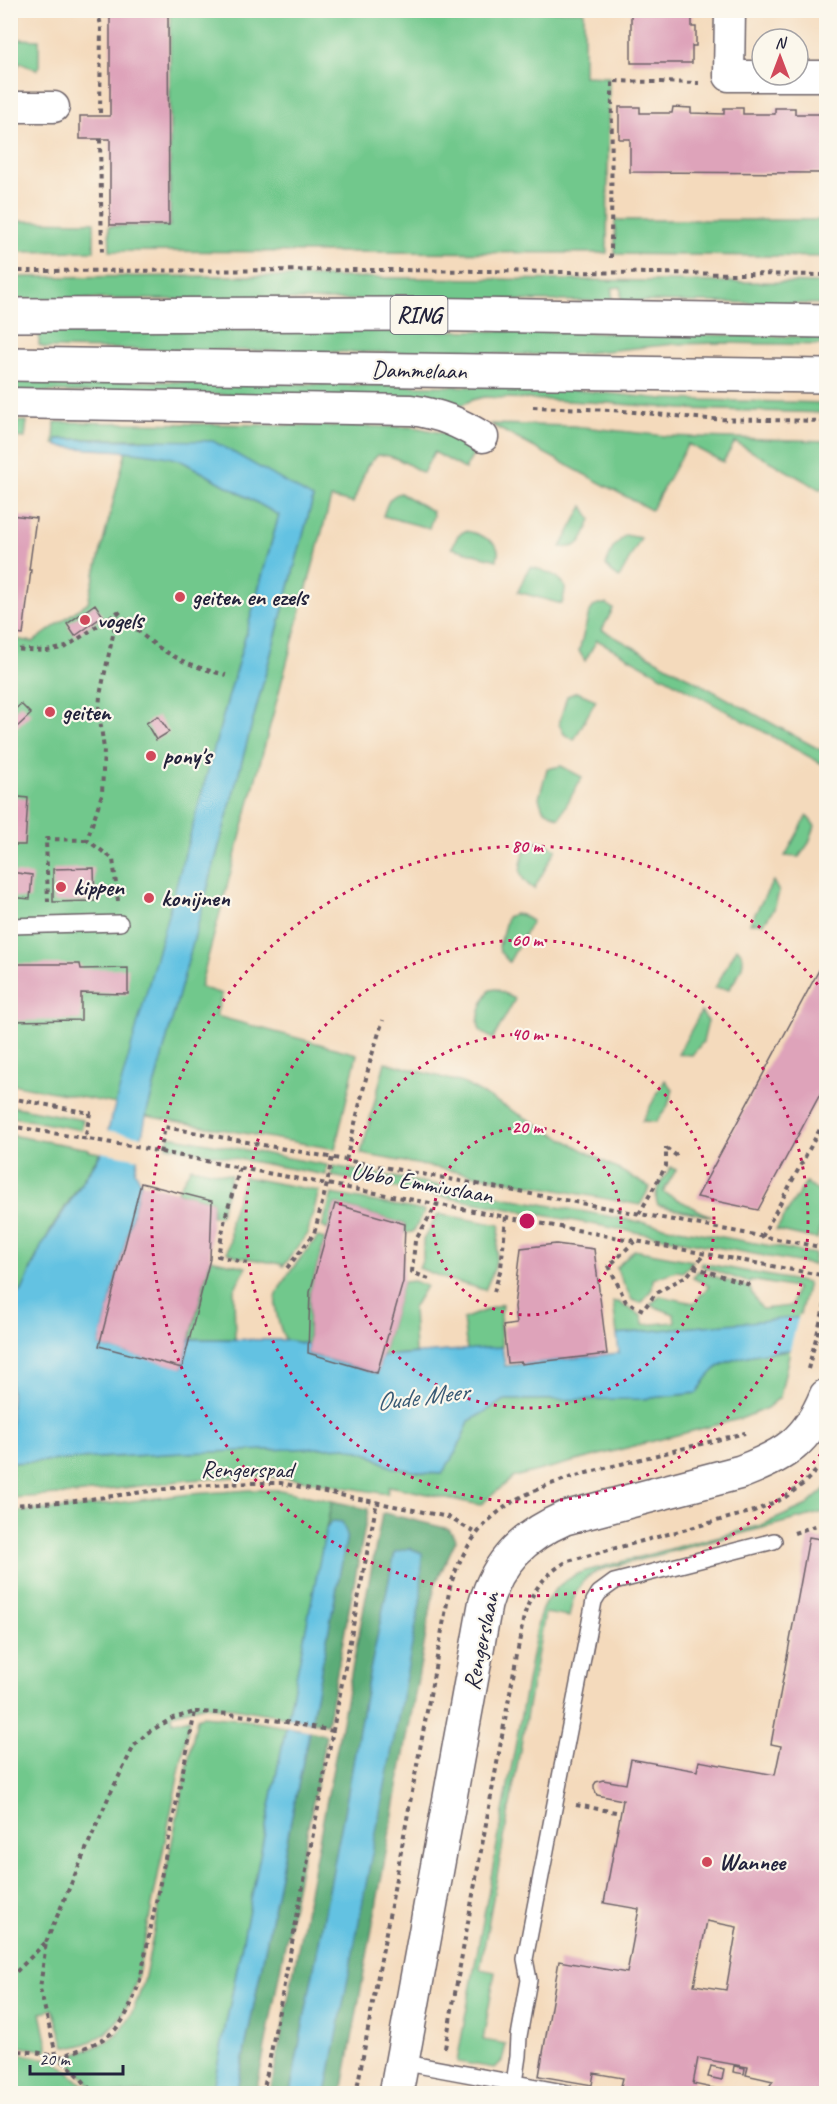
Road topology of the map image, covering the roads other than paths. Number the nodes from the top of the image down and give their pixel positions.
1 (730, 10) edge
2 (826, 76) edge
3 (10, 105) edge
4 (54, 107) dead end
5 (10, 315) edge
6 (826, 321) edge
7 (10, 364) edge
8 (826, 376) edge
9 (10, 403) edge
10 (483, 436) dead end
11 (120, 923) road end
12 (10, 926) edge
13 (817, 1385) edge
14 (774, 1541) road end
15 (398, 2078) edge
16 (514, 2083) junction
17 (574, 2094) edge

1 - 2 street
3 - 4 street
5 - 6 main road, RING
7 - 8 main road, Dammelaan / RING
9 - 10 street
11 - 12 lane
13 - 15 main road, Rengerslaan
14 - 16 lane
15 - 16 lane
16 - 17 lane

